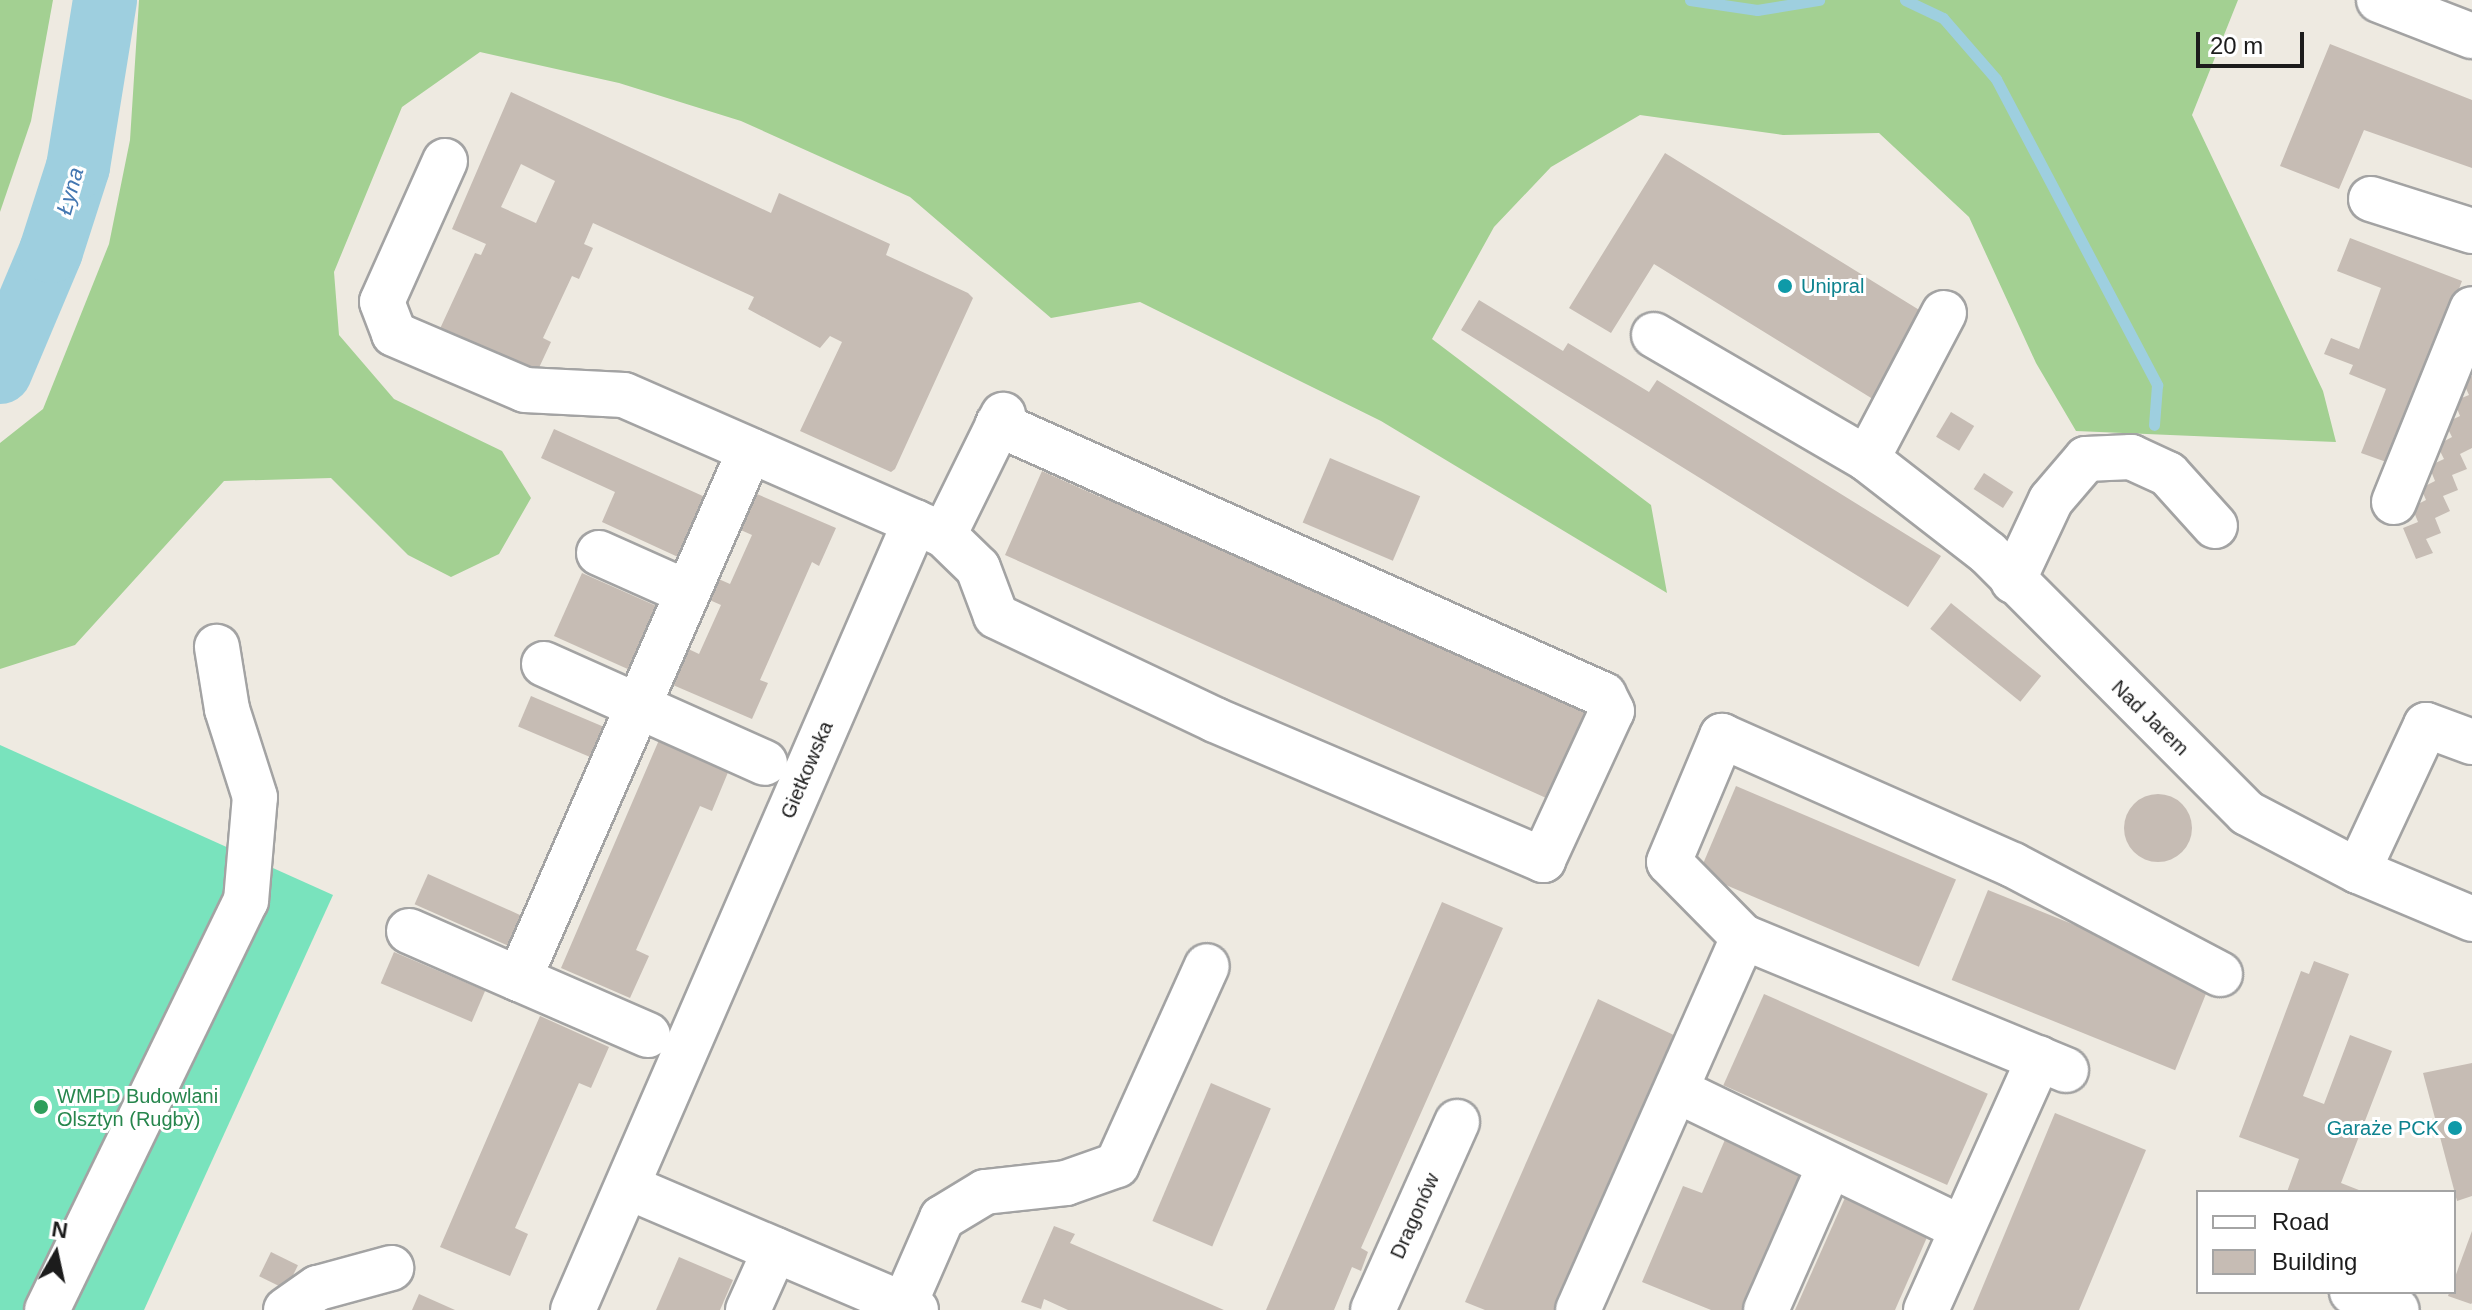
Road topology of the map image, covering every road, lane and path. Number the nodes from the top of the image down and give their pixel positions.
1 (2379, 0) edge
2 (2472, 36) edge
3 (445, 161) dead end
4 (2371, 199) dead end
5 (2472, 231) edge
6 (2472, 309) edge
7 (1944, 313) dead end
8 (1654, 335) dead end
9 (750, 450) junction
10 (1867, 459) junction
11 (2394, 502) dead end
12 (2215, 526) dead end
13 (929, 528) junction
14 (599, 553) dead end
15 (2013, 581) junction
16 (686, 592) junction
17 (217, 647) dead end
18 (544, 664) dead end
19 (637, 706) junction
20 (2472, 742) edge
21 (765, 763) dead end
22 (2358, 871) junction
23 (2472, 919) edge
24 (409, 931) dead end
25 (1743, 937) junction
26 (1207, 966) dead end
27 (2220, 974) dead end
28 (519, 979) junction
29 (648, 1035) dead end
30 (1678, 1091) junction
31 (1457, 1122) dead end
32 (1829, 1167) junction
33 (628, 1187) junction
34 (1962, 1228) junction
35 (775, 1250) junction
36 (391, 1268) dead end
37 (2357, 1294) edge
38 (910, 1307) edge
39 (47, 1310) edge
40 (286, 1310) edge
41 (573, 1310) edge
42 (748, 1310) edge
43 (1373, 1310) edge
44 (1578, 1310) edge
45 (1766, 1310) edge
46 (1926, 1310) edge
47 (2397, 1310) edge

1 - 2 street
3 - 9 street
4 - 5 street
6 - 11 street
7 - 10 street
8 - 10 street, Nad Jarem
9 - 13 street
9 - 16 street
10 - 15 street, Nad Jarem
12 - 15 street
13 - 13 street, Gietkowska
13 - 33 street, Gietkowska
14 - 16 street
15 - 22 street, Nad Jarem
16 - 19 street
17 - 39 street
18 - 19 street
19 - 21 street
19 - 28 street
20 - 22 street
22 - 23 street, Nad Jarem
24 - 28 street
25 - 27 street
25 - 30 street
25 - 34 street
26 - 38 street
28 - 29 street
30 - 32 street
30 - 44 street
31 - 43 street, Dragonów
32 - 34 street
32 - 45 street
33 - 35 street
33 - 41 street, Gietkowska
34 - 46 street
35 - 38 street
35 - 42 street
36 - 40 street
37 - 47 street

